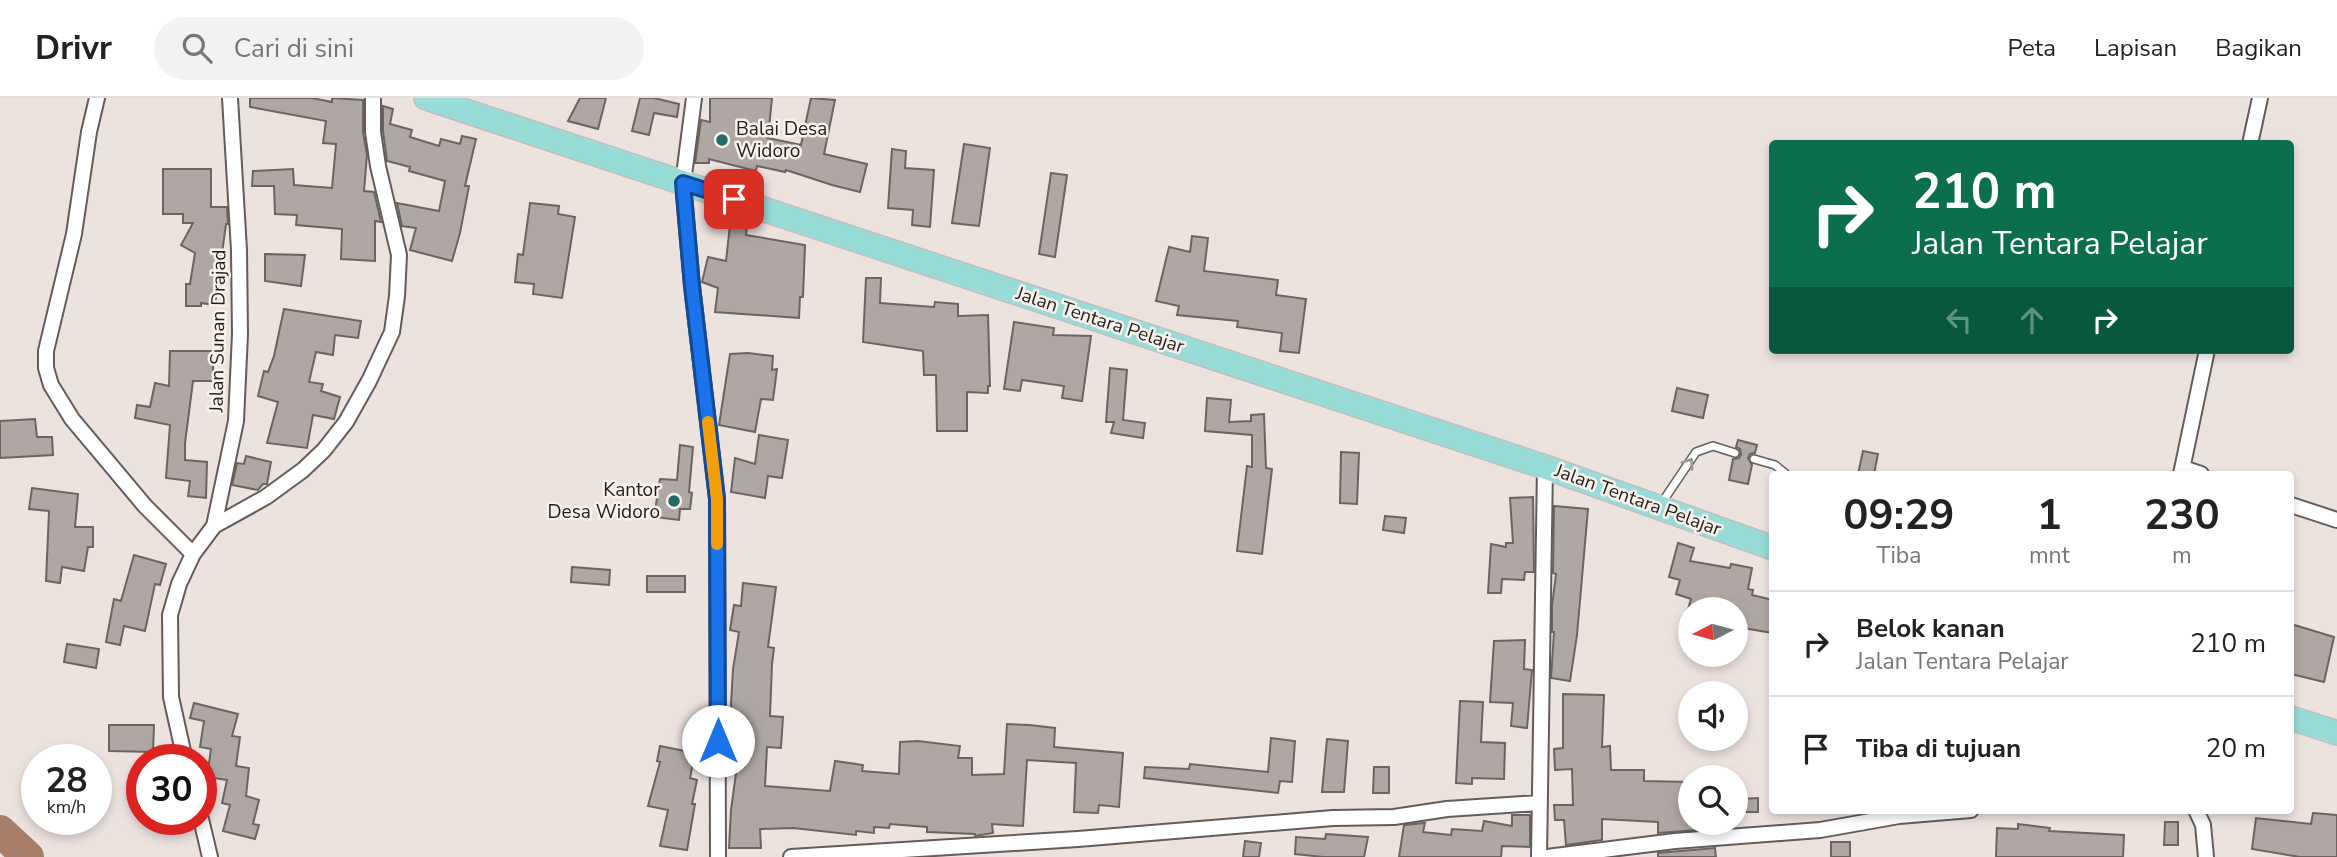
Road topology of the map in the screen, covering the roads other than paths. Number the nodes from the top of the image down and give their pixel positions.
1 (97, 98) edge
2 (230, 98) edge
3 (373, 98) edge
4 (694, 98) edge
5 (2260, 98) edge
6 (433, 99) edge
7 (2251, 140) edge
8 (683, 183) junction
9 (2206, 354) edge
10 (1735, 453) dead end
11 (1754, 459) dead end
12 (1545, 467) junction
13 (1782, 471) edge
14 (2182, 471) edge
15 (2294, 506) edge
16 (1659, 508) junction
17 (2337, 520) edge
18 (214, 526) junction
19 (1769, 547) edge
20 (193, 554) junction
21 (2294, 719) edge
22 (2337, 733) edge
23 (181, 744) edge
24 (1539, 803) junction
25 (1923, 814) edge
26 (2198, 814) edge
27 (205, 835) edge
28 (210, 857) edge
29 (718, 857) edge
30 (791, 857) edge
31 (1539, 857) edge
32 (1547, 857) edge
33 (2206, 857) edge

1 - 20 street
2 - 18 street, Jalan Sunan Drajad
3 - 18 street
4 - 8 street
5 - 7 street
6 - 8 main road, Jalan Tentara Pelajar
8 - 12 main road, Jalan Tentara Pelajar
8 - 29 street
9 - 14 street
16 -> 10 lane
11 - 13 lane
12 - 16 main road, Jalan Tentara Pelajar
12 - 24 street
15 - 17 street
16 - 19 main road, Jalan Tentara Pelajar
18 - 20 street, Jalan Sunan Drajad
20 - 23 street, Jalan Sunan Drajad
21 - 22 main road
24 - 30 street
24 - 31 street
25 - 32 street
26 - 33 street
27 - 28 street

